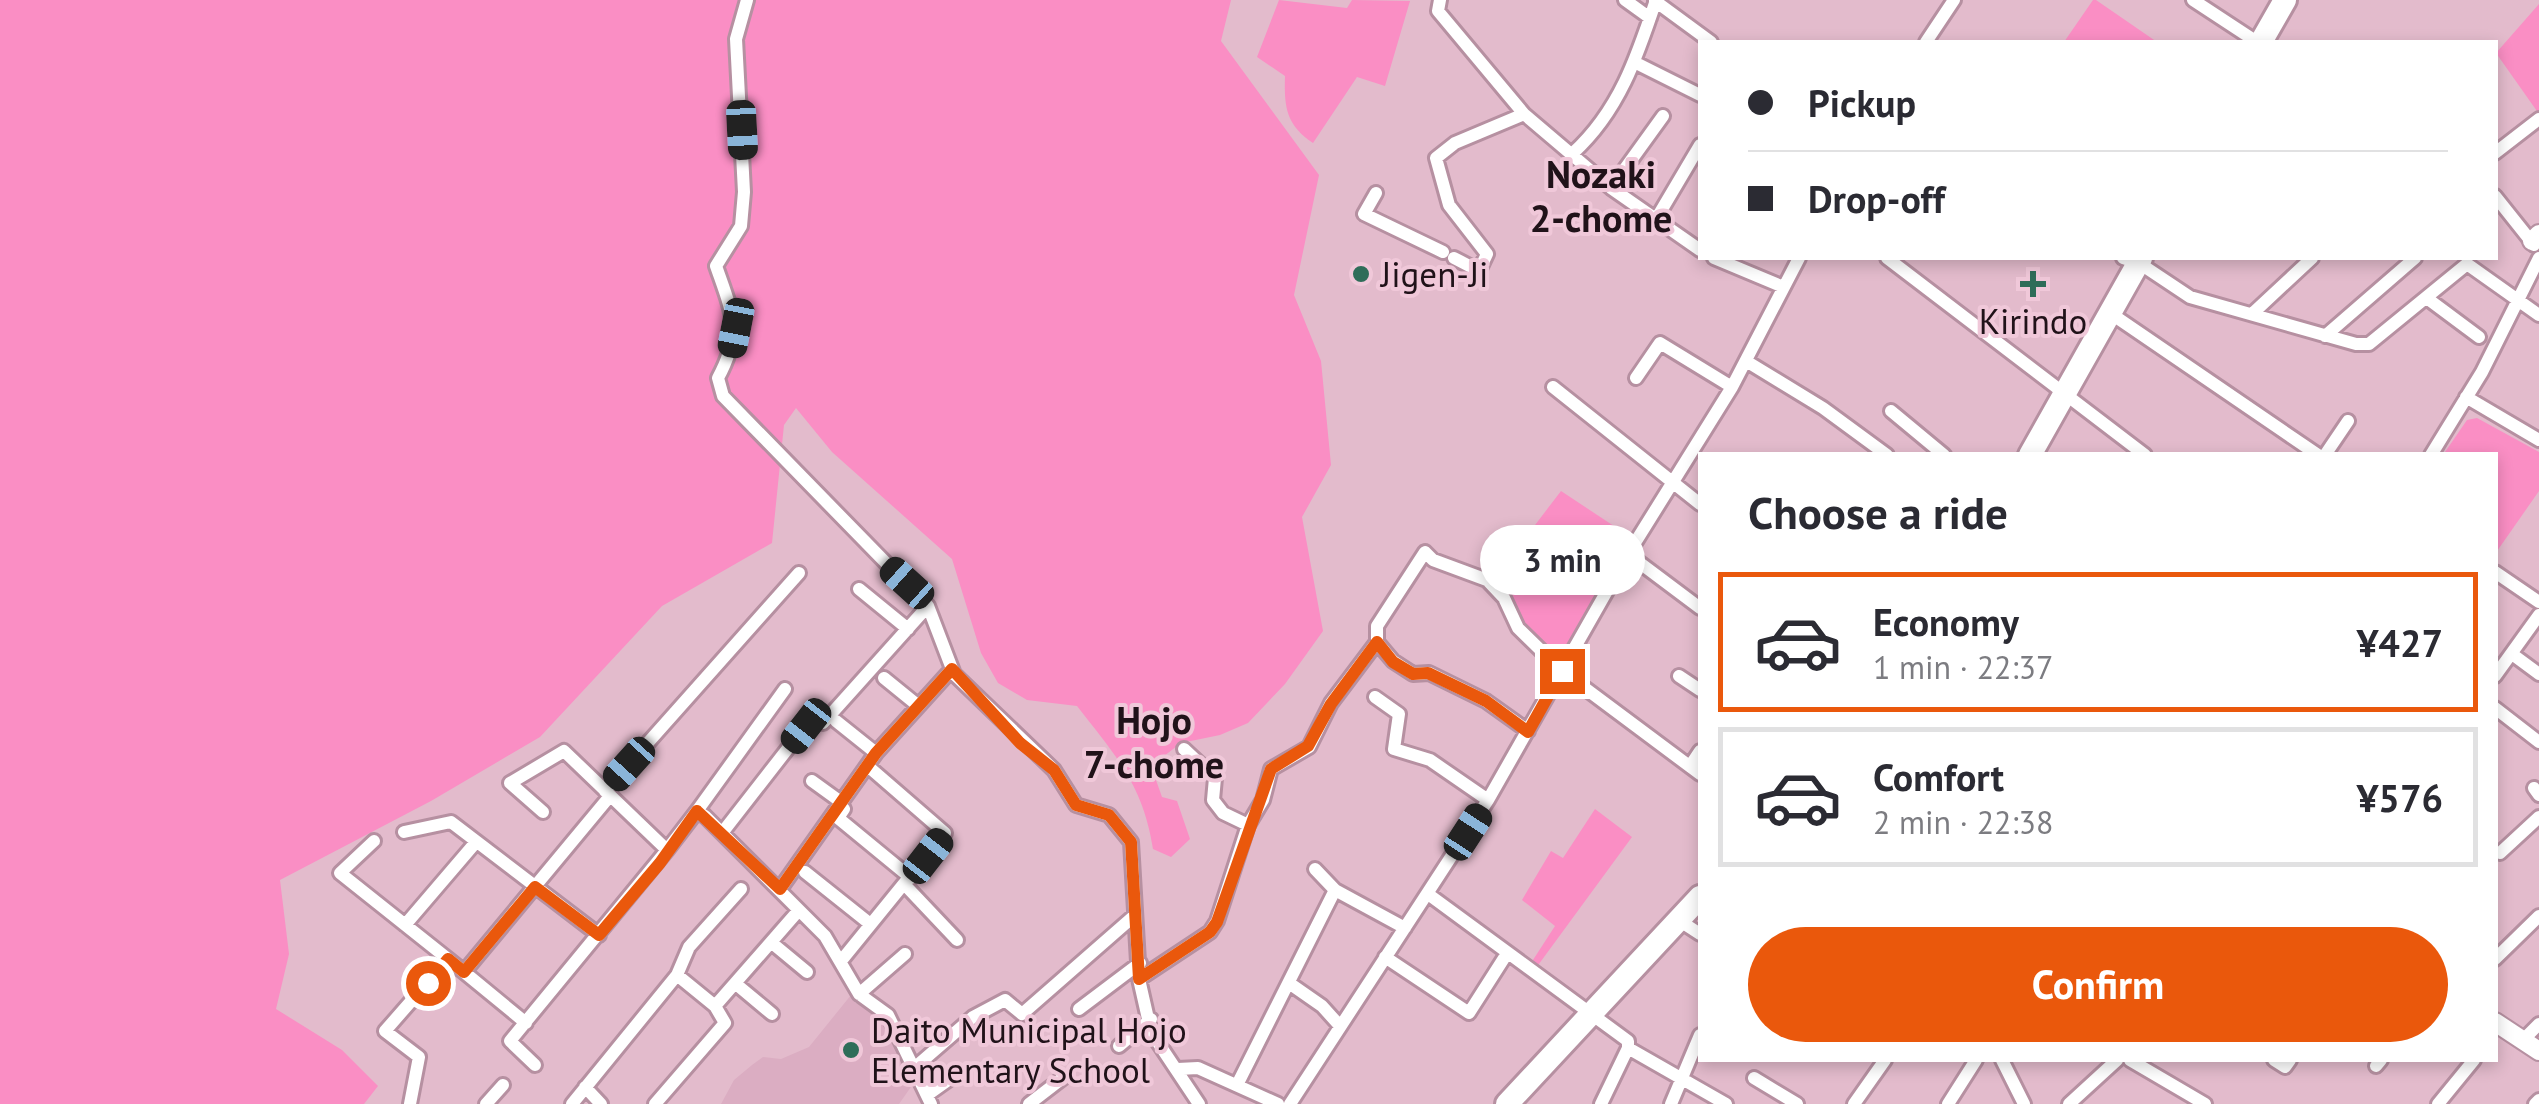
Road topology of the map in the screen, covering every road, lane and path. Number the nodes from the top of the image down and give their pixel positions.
1 (747, 0) edge
2 (1440, 0) edge
3 (1624, 0) edge
4 (1954, 0) edge
5 (2192, 0) edge
6 (2284, 0) edge
7 (1655, 1) edge
8 (1650, 18) junction
9 (1709, 40) edge
10 (1927, 40) edge
11 (2256, 40) edge
12 (2260, 40) edge
13 (1634, 62) junction
14 (1698, 94) edge
15 (1524, 114) junction
16 (1663, 116) dead end
17 (2539, 119) edge
18 (1698, 148) edge
19 (2498, 151) edge
20 (1573, 152) junction
21 (1611, 188) junction
22 (1376, 193) dead end
23 (2498, 200) edge
24 (1655, 221) junction
25 (2537, 247) edge
26 (1698, 249) edge
27 (1719, 260) edge
28 (1797, 260) edge
29 (1890, 260) edge
30 (2134, 260) edge
31 (2135, 260) edge
32 (2310, 260) edge
33 (2413, 260) edge
34 (1781, 286) junction
35 (2518, 296) junction
36 (2428, 299) junction
37 (2252, 314) junction
38 (2112, 315) junction
39 (2539, 315) edge
40 (2324, 336) junction
41 (2479, 337) dead end
42 (1746, 361) junction
43 (1636, 378) dead end
44 (1553, 387) dead end
45 (1732, 387) junction
46 (2066, 393) junction
47 (2466, 397) junction
48 (1891, 412) dead end
49 (2348, 420) dead end
50 (2539, 440) edge
51 (2128, 450) edge
52 (1883, 452) edge
53 (1940, 452) edge
54 (2032, 452) edge
55 (2317, 452) edge
56 (2323, 452) edge
57 (2432, 452) edge
58 (1671, 484) junction
59 (1698, 503) edge
60 (1628, 554) junction
61 (798, 572) dead end
62 (2498, 574) edge
63 (859, 589) dead end
64 (2539, 602) edge
65 (928, 606) junction
66 (1698, 606) edge
67 (2539, 614) edge
68 (908, 628) junction
69 (1377, 642) junction
70 (2512, 654) junction
71 (1562, 671) junction
72 (2498, 672) edge
73 (946, 674) junction
74 (2539, 674) edge
75 (1678, 676) dead end
76 (884, 678) dead end
77 (785, 689) dead end
78 (1698, 689) edge
79 (1375, 697) dead end
80 (916, 704) junction
81 (2498, 710) edge
82 (836, 721) dead end
83 (1528, 732) junction
84 (2539, 742) edge
85 (1184, 748) dead end
86 (876, 753) junction
87 (870, 768) junction
88 (1695, 770) edge
89 (812, 781) dead end
90 (607, 794) junction
91 (1488, 800) junction
92 (841, 802) junction
93 (697, 811) junction
94 (543, 812) dead end
95 (2539, 817) edge
96 (1248, 825) junction
97 (404, 832) dead end
98 (722, 833) junction
99 (374, 841) dead end
100 (476, 842) junction
101 (667, 850) junction
102 (2500, 854) dead end
103 (1316, 869) dead end
104 (805, 872) dead end
105 (908, 881) junction
106 (535, 887) junction
107 (741, 889) dead end
108 (780, 889) junction
109 (1335, 890) junction
110 (1428, 894) junction
111 (1698, 898) edge
112 (799, 910) junction
113 (1134, 916) junction
114 (2539, 916) edge
115 (1677, 919) junction
116 (870, 923) junction
117 (405, 925) junction
118 (1405, 928) junction
119 (1698, 933) edge
120 (599, 935) junction
121 (958, 940) dead end
122 (772, 942) junction
123 (905, 954) dead end
124 (1506, 955) junction
125 (2498, 956) edge
126 (1385, 958) junction
127 (448, 959) junction
128 (841, 961) junction
129 (1140, 962) junction
130 (464, 972) junction
131 (807, 972) dead end
132 (677, 975) junction
133 (1139, 979) junction
134 (1289, 983) junction
135 (736, 984) junction
136 (859, 994) junction
137 (715, 1006) junction
138 (1079, 1009) dead end
139 (772, 1014) dead end
140 (1589, 1014) junction
141 (1151, 1018) junction
142 (526, 1023) junction
143 (2539, 1024) edge
144 (1340, 1026) junction
145 (2498, 1028) edge
146 (1698, 1041) edge
147 (2531, 1045) edge
148 (1120, 1046) dead end
149 (1628, 1048) junction
150 (1880, 1062) edge
151 (1975, 1062) edge
152 (2003, 1062) edge
153 (2115, 1062) edge
154 (2133, 1062) edge
155 (2472, 1062) edge
156 (535, 1065) dead end
157 (912, 1069) junction
158 (1178, 1070) junction
159 (958, 1072) dead end
160 (1064, 1077) dead end
161 (1684, 1077) junction
162 (1754, 1078) dead end
163 (504, 1084) dead end
164 (1237, 1085) junction
165 (585, 1087) junction
166 (929, 1100) edge
167 (1722, 1103) edge
168 (2202, 1103) edge
169 (410, 1104) edge
170 (486, 1104) edge
171 (572, 1104) edge
172 (602, 1104) edge
173 (655, 1104) edge
174 (1029, 1104) edge
175 (1199, 1104) edge
176 (1278, 1104) edge
177 (1290, 1104) edge
178 (1507, 1104) edge
179 (1602, 1104) edge
180 (1672, 1104) edge
181 (1797, 1104) edge
182 (1854, 1104) edge
183 (1948, 1104) edge
184 (2024, 1104) edge
185 (2069, 1104) edge
186 (2438, 1104) edge

1 - 65 street
2 - 15 street
3 - 8 street
4 - 10 street
5 - 11 street
6 - 12 highway
7 - 8 street
7 - 9 street
8 - 13 street
13 - 14 street
13 - 20 street
15 - 20 street
15 - 22 street
16 - 21 street
17 - 19 street
18 - 24 street
20 - 21 street
21 - 24 street
23 - 25 street
24 - 26 street
25 - 35 street
27 - 34 street
28 - 34 street
29 - 46 street
30 - 38 highway
31 - 37 street
32 - 37 street
33 - 40 street
34 - 42 street
35 - 36 street
35 - 39 street
35 - 47 street
36 - 40 street
36 - 41 street
37 - 40 street
38 - 46 highway
38 - 55 street
42 - 45 street
42 - 52 street
43 - 45 street
44 - 58 street
45 - 58 street
46 - 51 street
46 - 54 highway
47 - 50 street
47 - 57 street
48 - 53 street
49 - 56 street
58 - 59 street
58 - 60 street
60 - 66 street
60 - 71 street
61 - 90 street
62 - 64 street
63 - 68 street
65 - 68 street
65 - 73 street
67 - 70 street
68 - 98 street
69 - 71 street
69 - 83 street
69 - 96 street
70 - 72 street
70 - 74 street
71 - 83 street
71 - 88 street
73 - 80 street
73 - 87 street
73 - 113 street
75 - 78 street
76 - 80 street
77 - 93 street
79 - 91 street
80 - 86 street
81 - 84 street
82 - 86 street
83 - 91 street
85 - 96 street
86 - 92 street
87 - 105 street
87 - 105 street
89 - 92 street
90 - 94 street
90 - 101 street
90 - 106 street
91 - 110 street
92 - 108 street
93 - 98 street
93 - 101 street
95 - 102 street
96 - 133 street
97 - 100 street
98 - 108 street
99 - 117 street
100 - 106 street
100 - 117 street
101 - 120 street
103 - 109 street
104 - 116 street
105 - 116 street
105 - 121 street
106 - 120 street
106 - 130 street
107 - 132 street
108 - 112 street
109 - 118 street
109 - 134 street
110 - 118 street
110 - 124 street
111 - 115 highway
112 - 122 street
112 - 128 street
113 - 129 street
113 - 157 street
114 - 125 street
115 - 119 street
115 - 140 highway
116 - 128 street
117 - 127 street
118 - 126 street
120 - 142 street
122 - 131 street
122 - 135 street
123 - 136 street
124 - 126 street
124 - 140 street
126 - 144 street
127 - 130 street
127 - 169 street
128 - 136 street
129 - 133 street
129 - 138 street
130 - 142 street
132 - 137 street
132 - 165 street
133 - 141 street
134 - 144 street
134 - 164 street
135 - 137 street
135 - 139 street
136 - 157 street
137 - 173 street
140 - 149 street
140 - 178 highway
141 - 148 street
141 - 158 street
142 - 156 street
143 - 147 street
144 - 177 street
145 - 147 main road
146 - 161 street
149 - 161 street
149 - 179 street
150 - 182 street
151 - 183 street
152 - 184 street
153 - 185 street
154 - 168 street
155 - 186 street
157 - 166 street
158 - 164 street
158 - 175 street
159 - 166 street
160 - 174 street
161 - 167 street
161 - 180 street
162 - 181 street
163 - 170 street
164 - 176 street
165 - 171 street
165 - 172 street

